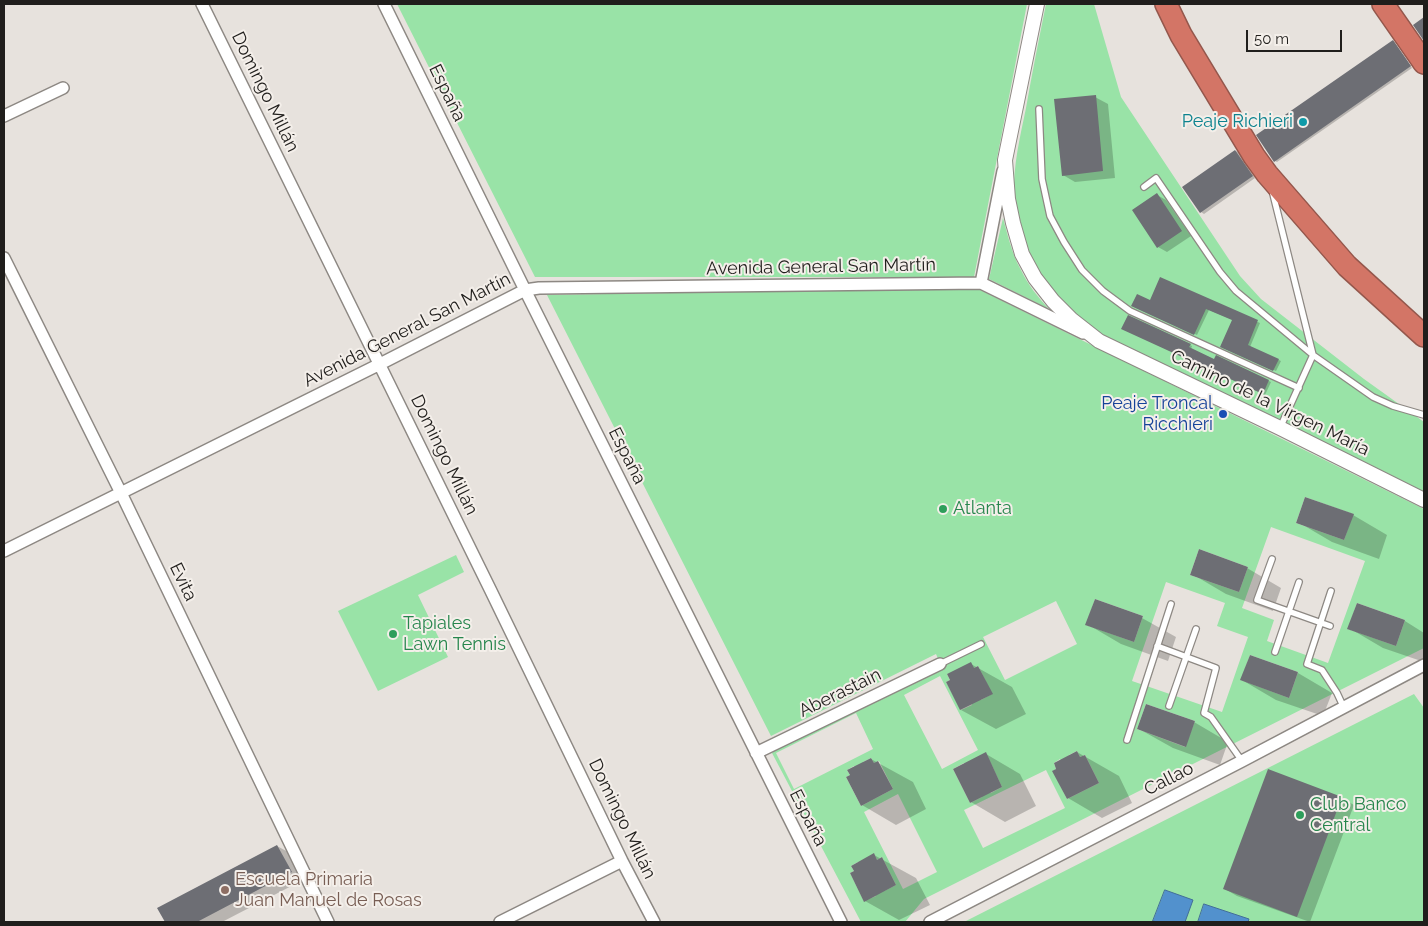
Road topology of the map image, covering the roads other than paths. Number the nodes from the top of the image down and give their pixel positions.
1 (202, 4) edge
2 (384, 4) edge
3 (1037, 4) edge
4 (1166, 4) edge
5 (1383, 4) edge
6 (1424, 64) edge
7 (63, 88) dead end
8 (1039, 109) dead end
9 (4, 116) edge
10 (1005, 160) junction
11 (1267, 174) junction
12 (1144, 187) dead end
13 (4, 258) edge
14 (981, 283) junction
15 (525, 290) junction
16 (1424, 336) edge
17 (1099, 341) junction
18 (1313, 354) junction
19 (380, 364) junction
20 (1299, 388) junction
21 (1424, 415) edge
22 (1280, 428) junction
23 (121, 493) junction
24 (1424, 500) edge
25 (4, 551) edge
26 (1272, 559) dead end
27 (1300, 582) dead end
28 (1331, 591) dead end
29 (1171, 604) dead end
30 (1290, 611) junction
31 (1321, 623) junction
32 (1330, 626) dead end
33 (1196, 628) dead end
34 (981, 644) dead end
35 (1157, 646) junction
36 (1275, 652) dead end
37 (1186, 657) junction
38 (940, 664) joint
39 (1424, 665) edge
40 (1169, 706) dead end
41 (1344, 708) junction
42 (1127, 740) dead end
43 (756, 753) junction
44 (1242, 761) junction
45 (622, 861) junction
46 (328, 922) edge
47 (500, 922) edge
48 (654, 922) edge
49 (841, 922) edge
50 (930, 922) edge

1 - 19 street, Domingo Millán
2 - 15 street, España
3 - 10 street, Camino de la Virgen María
4 - 11 highway
5 - 6 highway
7 - 9 street
8 - 20 lane
10 - 14 street, Camino de la Virgen María
10 - 17 street, Camino de la Virgen María
11 - 16 highway
11 - 18 lane
12 - 18 lane
13 - 23 street, Evita
14 - 15 street, Avenida General San Martín
14 - 17 street, Camino de la Virgen María
15 - 19 street, Avenida General San Martín
15 - 43 street, España
17 - 22 street, Camino de la Virgen María
18 - 20 lane
18 - 21 lane
19 - 23 street, Avenida General San Martín
19 - 45 street, Domingo Millán
20 - 22 lane
22 - 24 street, Camino de la Virgen María
23 - 25 street, Avenida General San Martín
23 - 46 street, Evita
26 - 30 lane
27 - 30 lane
28 - 31 lane
29 - 35 lane
30 - 31 lane
30 - 36 lane
31 - 32 lane
31 - 41 lane
33 - 37 lane
34 - 38 lane
35 - 37 lane
35 - 42 lane
37 - 40 lane
37 - 44 lane
38 - 43 street, Aberastain
39 - 41 street, Callao
41 - 44 street, Callao
43 - 49 street, España
44 - 50 street, Callao
45 - 47 street
45 - 48 street, Domingo Millán

